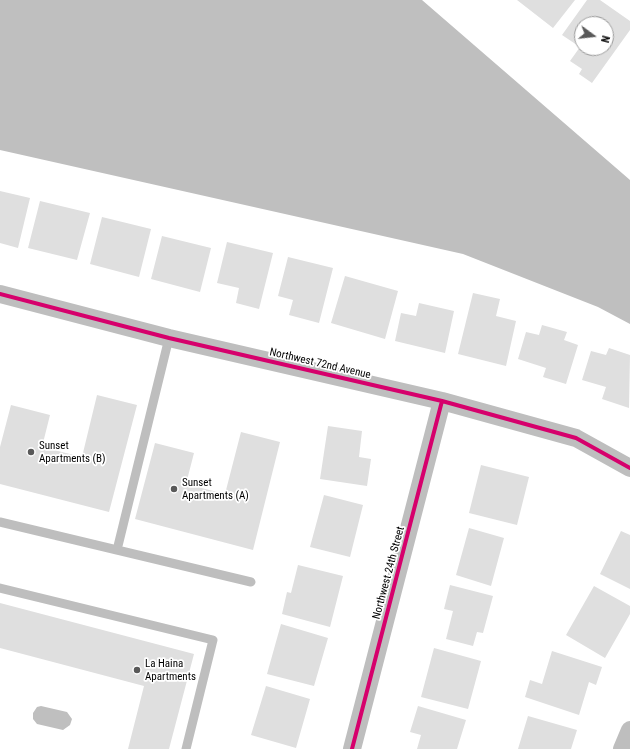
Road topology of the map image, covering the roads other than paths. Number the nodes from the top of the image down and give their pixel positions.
1 (0, 294) edge
2 (169, 338) junction
3 (442, 401) junction
4 (630, 468) edge
5 (0, 522) edge
6 (117, 550) junction
7 (252, 582) dead end
8 (0, 588) edge
9 (630, 730) edge
10 (186, 749) edge
11 (352, 749) edge
12 (622, 749) edge

1 - 2 street, Northwest 72nd Avenue
2 - 3 street, Northwest 72nd Avenue
2 - 6 lane
3 - 4 street, Northwest 72nd Avenue
3 - 11 street, Northwest 24th Street
5 - 6 lane
6 - 7 lane
8 - 10 lane
9 - 12 street

